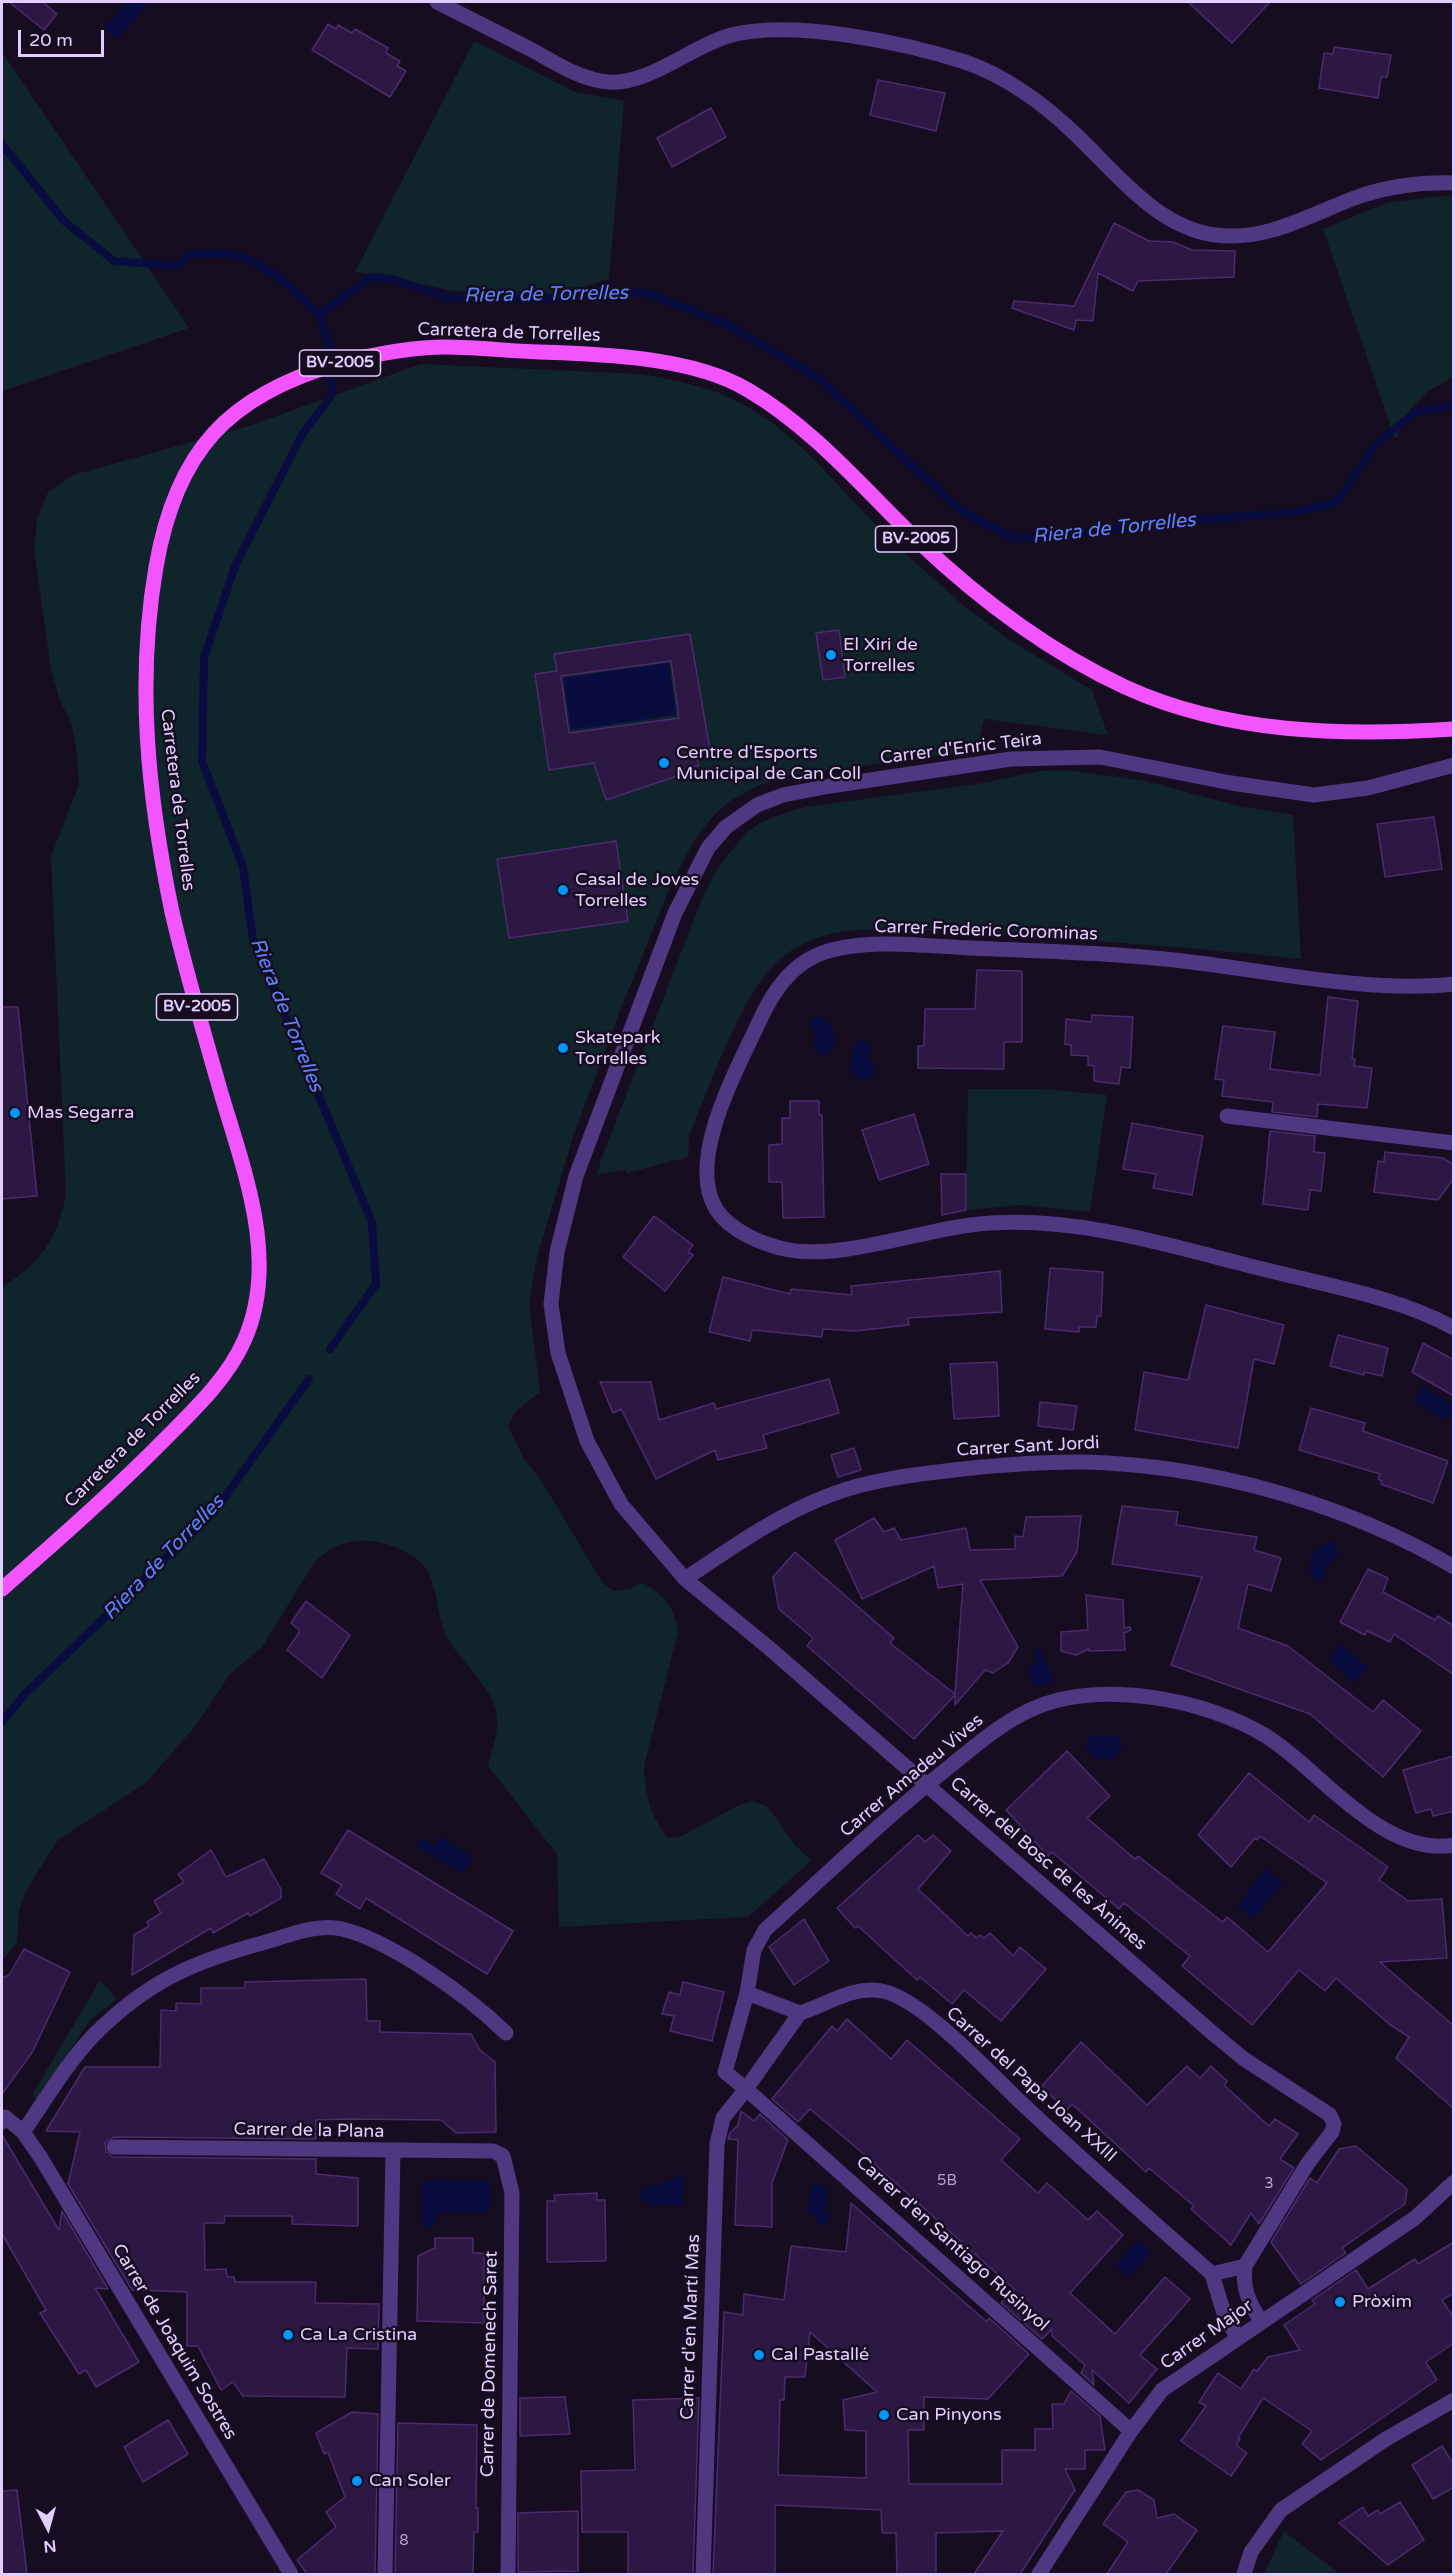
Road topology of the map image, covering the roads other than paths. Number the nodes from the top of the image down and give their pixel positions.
1 (437, 2) edge
2 (1454, 183) edge
3 (1454, 729) edge
4 (1454, 765) edge
5 (1454, 984) edge
6 (1227, 1116) dead end
7 (1454, 1143) edge
8 (1454, 1328) edge
9 (1454, 1567) edge
10 (685, 1580) junction
11 (2, 1588) edge
12 (927, 1784) junction
13 (1454, 1845) edge
14 (747, 1993) junction
15 (800, 2013) junction
16 (506, 2033) dead end
17 (746, 2089) junction
18 (2, 2122) edge
19 (23, 2132) junction
20 (114, 2147) dead end
21 (393, 2151) junction
22 (503, 2156) joint
23 (1454, 2182) edge
24 (1245, 2266) junction
25 (1212, 2274) junction
26 (1260, 2321) junction
27 (1238, 2338) junction
28 (1454, 2400) edge
29 (1131, 2431) junction
30 (291, 2574) edge
31 (385, 2574) edge
32 (507, 2574) edge
33 (703, 2574) edge
34 (1039, 2574) edge
35 (1244, 2574) edge

1 - 2 street
3 - 11 main road, Carretera de Torrelles / BV-2005
4 - 10 street, Carrer d'Enric Teira
5 - 8 street, Carrer Frederic Corominas
6 - 7 street
9 - 10 street, Carrer Sant Jordi
10 - 12 street, Carrer del Bosc de les Ànimes
12 - 13 street, Carrer Amadeu Vives
12 - 14 street, Carrer Amadeu Vives
12 - 24 street, Carrer del Bosc de les Ànimes
14 - 15 street
14 - 17 street, Carrer Amadeu Vives
15 - 17 street, Carrer d'en Martí Mas
15 - 25 street, Carrer del Papa Joan XXIII
16 - 19 street
17 - 29 street, Carrer d'en Santiago Rusinyol
17 - 33 street, Carrer d'en Martí Mas
18 - 19 street
19 - 30 street, Carrer de Joaquim Sostres
20 - 21 street, Carrer de la Plana
21 - 22 street, Carrer de la Plana
21 - 31 street
22 - 32 street, Carrer de Domenech Saret
23 - 26 street, Carrer Major
24 - 25 street
24 - 26 street
25 - 27 street
26 - 27 street, Carrer Major
27 - 29 street, Carrer Major
28 - 35 street
29 - 34 street, Carrer Major

